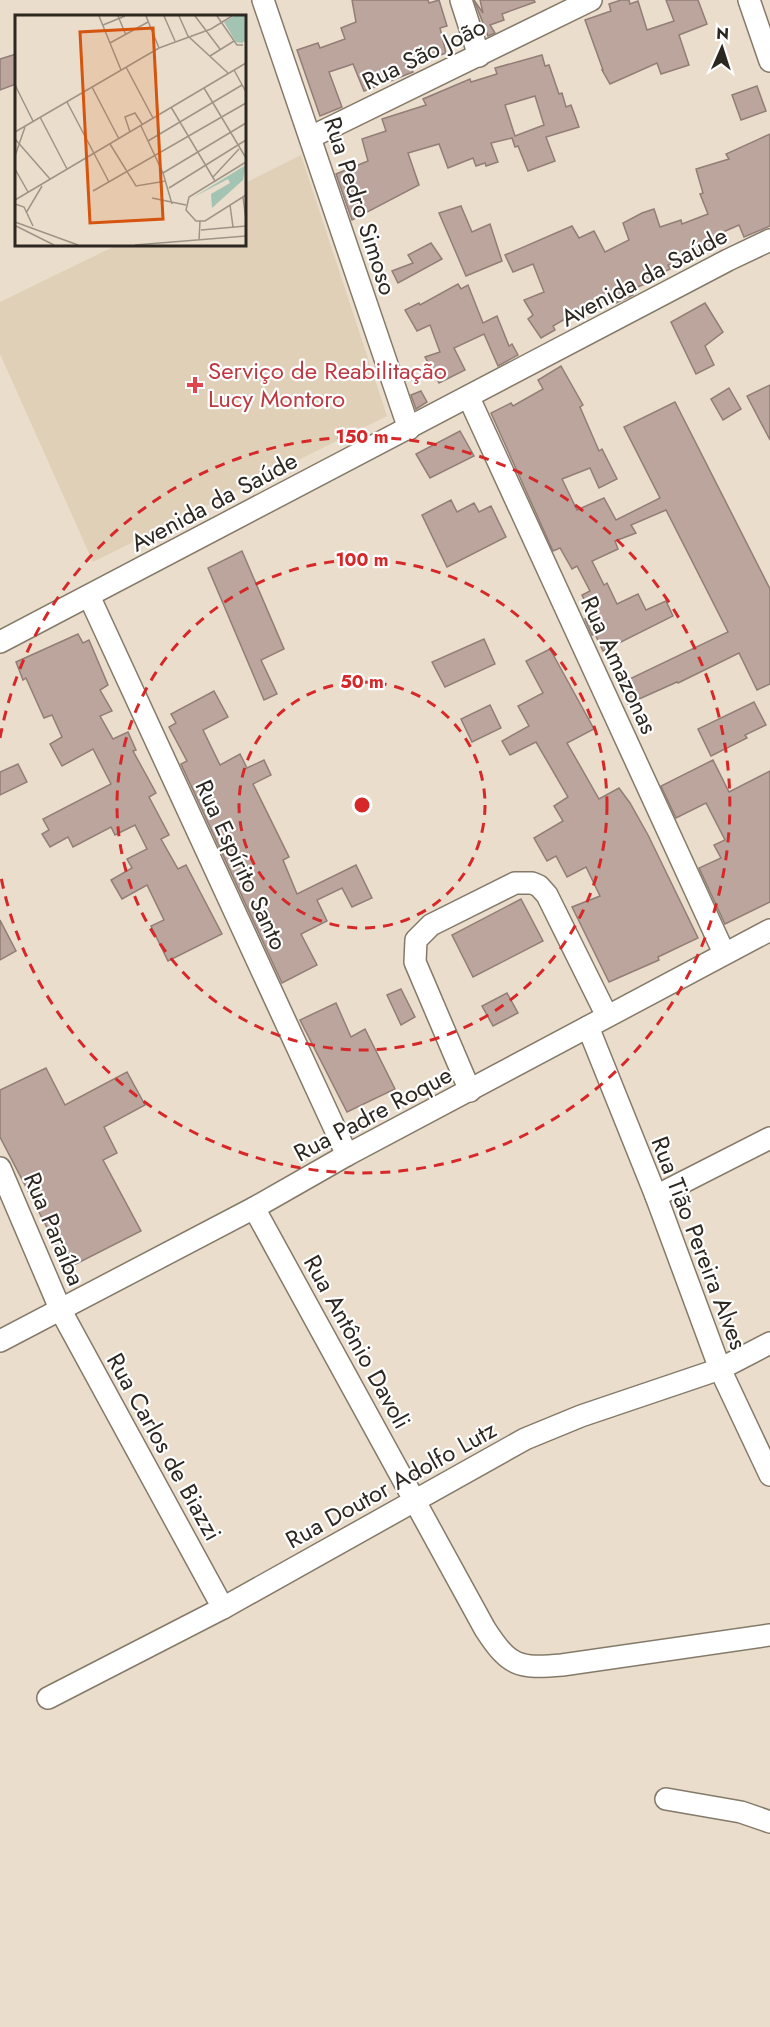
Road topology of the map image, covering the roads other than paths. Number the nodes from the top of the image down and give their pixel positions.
1 (263, 0) edge
2 (461, 0) edge
3 (591, 0) edge
4 (749, 0) edge
5 (480, 56) junction
6 (770, 61) edge
7 (311, 137) junction
8 (770, 240) edge
9 (469, 398) junction
10 (409, 429) junction
11 (89, 596) junction
12 (0, 642) edge
13 (770, 930) edge
14 (724, 953) junction
15 (608, 1016) junction
16 (588, 1027) junction
17 (470, 1091) junction
18 (770, 1138) edge
19 (347, 1155) junction
20 (0, 1168) edge
21 (656, 1196) junction
22 (254, 1208) junction
23 (61, 1311) junction
24 (0, 1341) edge
25 (770, 1343) edge
26 (720, 1369) junction
27 (770, 1474) edge
28 (414, 1501) junction
29 (223, 1608) junction
30 (770, 1635) edge
31 (48, 1698) dead end
32 (666, 1799) dead end
33 (770, 1822) edge

1 - 7 street, Rua Pedro Simoso
2 - 5 street
3 - 5 street, Rua São João
4 - 6 street
5 - 7 street, Rua São João
7 - 10 street, Rua Pedro Simoso
8 - 9 street, Avenida da Saúde
9 - 10 street, Avenida da Saúde
9 - 14 street, Rua Amazonas
10 - 11 street, Avenida da Saúde
11 - 12 street, Avenida da Saúde
11 - 19 street, Rua Espírito Santo
13 - 14 street, Rua Padre Roque
14 - 15 street, Rua Padre Roque
15 - 16 street, Rua Padre Roque
15 - 17 street
16 - 17 street, Rua Padre Roque
16 - 21 street, Rua Tião Pereira Alves
17 - 19 street, Rua Padre Roque
18 - 21 street
19 - 22 street, Rua Padre Roque
20 - 23 street, Rua Paraíba
21 - 26 street, Rua Tião Pereira Alves
22 - 23 street, Rua Padre Roque
22 - 28 street, Rua Antônio Davoli
23 - 24 street, Rua Padre Roque
23 - 29 street, Rua Carlos de Biazzi
25 - 26 street, Rua Doutor Adolfo Lutz
26 - 27 street, Rua Tião Pereira Alves
26 - 28 street, Rua Doutor Adolfo Lutz
28 - 29 street, Rua Doutor Adolfo Lutz
28 - 30 street, Rua Antônio Davoli
29 - 31 street, Rua Doutor Adolfo Lutz
32 - 33 street

